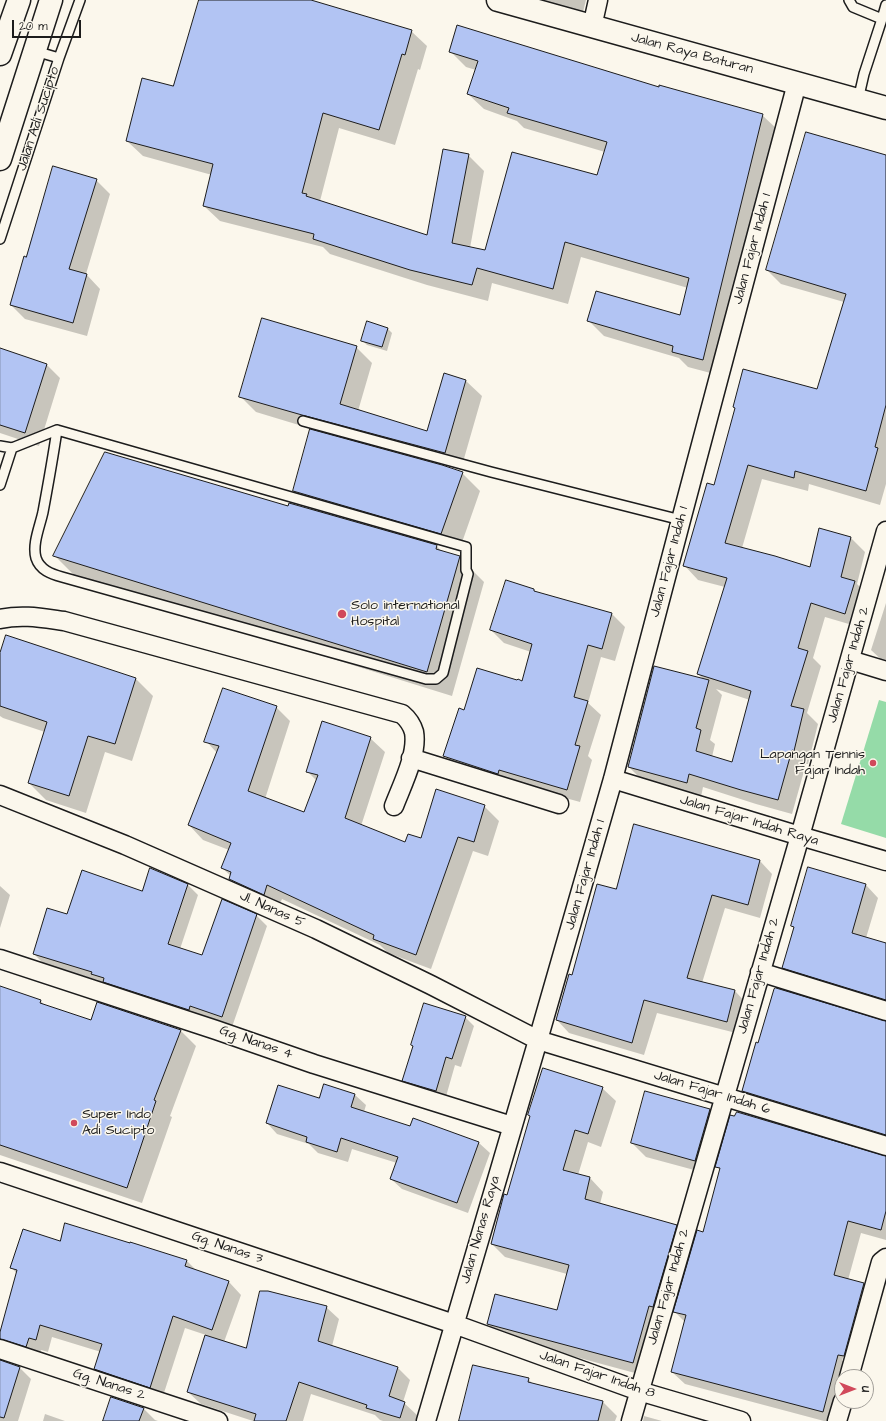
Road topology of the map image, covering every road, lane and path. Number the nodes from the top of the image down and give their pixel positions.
1 (19, 0) edge
2 (51, 0) edge
3 (80, 0) edge
4 (498, 0) edge
5 (598, 0) edge
6 (849, 0) edge
7 (886, 5) edge
8 (882, 19) junction
9 (5, 23) edge
10 (592, 27) junction
11 (35, 51) junction
12 (0, 54) edge
13 (59, 58) junction
14 (797, 83) junction
15 (858, 100) junction
16 (886, 108) edge
17 (0, 159) edge
18 (0, 239) edge
19 (303, 421) dead end
20 (57, 430) junction
21 (0, 446) edge
22 (12, 448) junction
23 (0, 485) edge
24 (681, 520) junction
25 (886, 531) edge
26 (0, 619) edge
27 (850, 660) junction
28 (886, 671) edge
29 (412, 758) junction
30 (613, 780) junction
31 (0, 795) edge
32 (559, 804) dead end
33 (394, 806) dead end
34 (800, 836) junction
35 (886, 860) edge
36 (0, 959) edge
37 (760, 972) junction
38 (886, 1011) edge
39 (538, 1040) junction
40 (725, 1097) junction
41 (512, 1126) junction
42 (886, 1146) edge
43 (0, 1172) edge
44 (886, 1258) edge
45 (454, 1324) junction
46 (0, 1349) edge
47 (851, 1369) edge
48 (639, 1391) junction
49 (841, 1409) edge
50 (732, 1420) edge
51 (218, 1421) edge
52 (426, 1421) edge
53 (631, 1421) edge
54 (837, 1421) edge

1 - 9 main road
2 - 11 main road, Jalan Adi Sucipto
3 - 13 lane, Jalan Adi Sucipto
4 - 10 main road, Jalan Raya Baturan
5 - 10 street
6 - 8 lane
7 - 8 lane
8 - 15 lane
9 - 12 main road
10 - 14 main road, Jalan Raya Baturan
11 - 13 lane
11 - 17 main road, Jalan Adi Sucipto
13 - 18 lane, Jalan Adi Sucipto
14 - 15 main road, Jalan Raya Baturan
14 - 24 street, Jalan Fajar Indah 1
15 - 16 main road, Jalan Raya Baturan
19 - 24 lane
20 - 20 lane
20 - 22 lane
21 - 22 lane
22 - 23 lane
24 - 30 street, Jalan Fajar Indah 1
25 - 27 street, Jalan Fajar Indah 2
26 - 29 street
27 - 28 street
27 - 34 street, Jalan Fajar Indah 2
29 - 32 street
29 - 33 street
30 - 34 street, Jalan Fajar Indah Raya
30 - 39 street, Jalan Fajar Indah 1
31 - 39 street, Jl. Nanas 5
34 - 35 street, Jalan Fajar Indah Raya
34 - 37 street, Jalan Fajar Indah 2
36 - 41 street, Gg. Nanas 4
37 - 38 street
37 - 40 street, Jalan Fajar Indah 2
39 - 40 street, Jalan Fajar Indah 6
39 - 41 street, Jalan Nanas Raya
40 - 42 street, Jalan Fajar Indah 6
40 - 48 street, Jalan Fajar Indah 2
41 - 45 street, Jalan Nanas Raya
43 - 45 street, Gg. Nanas 3
44 - 47 street
45 - 48 street, Jalan Fajar Indah 8
45 - 52 street, Jalan Nanas Raya
46 - 51 street, Gg. Nanas 2
48 - 50 street, Jalan Fajar Indah 8
48 - 53 street, Jalan Fajar Indah 2
49 - 54 street

